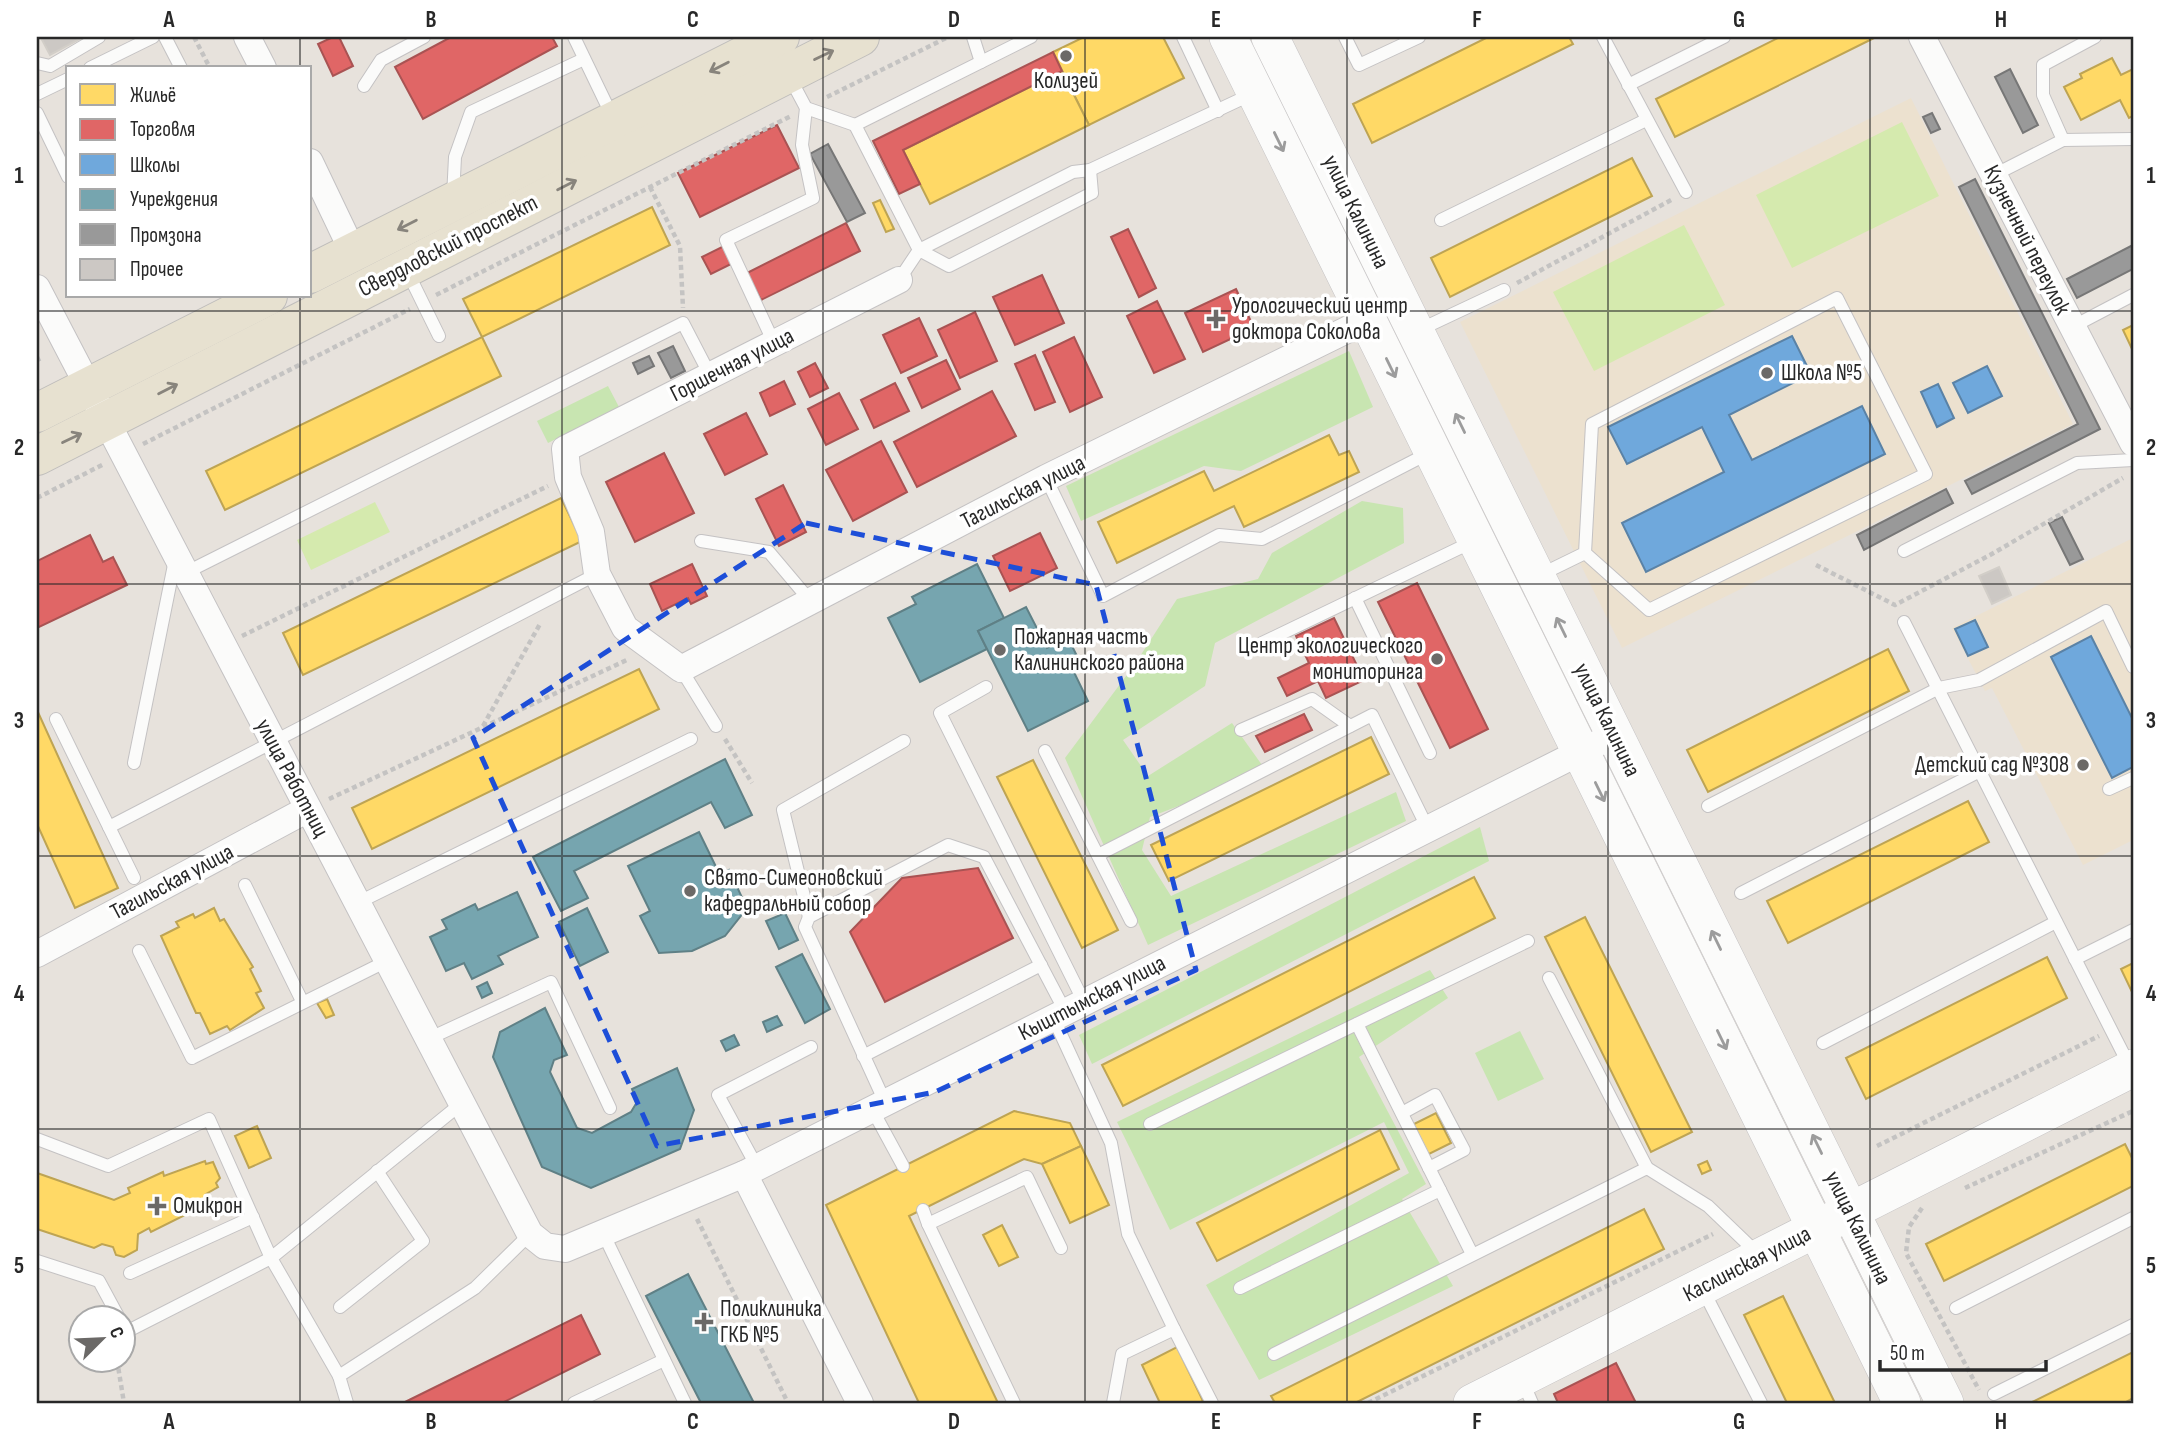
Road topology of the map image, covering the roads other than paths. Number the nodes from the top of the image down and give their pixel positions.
1 (99, 37) edge
2 (153, 37) edge
3 (165, 37) edge
4 (247, 37) edge
5 (424, 37) edge
6 (574, 37) edge
7 (860, 37) edge
8 (972, 37) edge
9 (1031, 37) edge
10 (1183, 37) edge
11 (1228, 37) edge
12 (1270, 37) edge
13 (1345, 37) edge
14 (1419, 37) edge
15 (1604, 37) edge
16 (1724, 37) edge
17 (1922, 37) edge
18 (2095, 37) edge
19 (784, 55) edge
20 (584, 59) junction
21 (981, 62) junction
22 (37, 63) edge
23 (93, 66) edge
24 (180, 66) edge
25 (262, 66) edge
26 (66, 80) edge
27 (1628, 85) junction
28 (363, 86) dead end
29 (1255, 93) junction
30 (37, 94) edge
31 (806, 108) junction
32 (1218, 111) junction
33 (37, 113) edge
34 (1646, 120) junction
35 (614, 121) junction
36 (855, 125) junction
37 (2063, 139) junction
38 (2133, 139) edge
39 (312, 166) edge
40 (1090, 170) junction
41 (66, 173) edge
42 (1994, 175) junction
43 (1686, 192) road end
44 (453, 202) junction
45 (1441, 220) dead end
46 (919, 250) junction
47 (353, 252) junction
48 (405, 268) junction
49 (312, 273) edge
50 (899, 280) joint
51 (37, 288) edge
52 (1504, 290) road end
53 (2133, 295) edge
54 (264, 298) edge
55 (1367, 320) junction
56 (2072, 327) junction
57 (1416, 332) junction
58 (439, 336) dead end
59 (774, 343) junction
60 (710, 377) junction
61 (90, 387) junction
62 (37, 413) edge
63 (115, 437) junction
64 (2133, 443) edge
65 (1432, 451) junction
66 (37, 456) edge
67 (2133, 460) edge
68 (1046, 478) junction
69 (1476, 540) junction
70 (701, 541) dead end
71 (1905, 551) dead end
72 (1585, 553) junction
73 (180, 564) junction
74 (597, 574) junction
75 (1537, 577) junction
76 (1355, 598) junction
77 (812, 603) junction
78 (1904, 622) dead end
79 (1262, 643) dead end
80 (2133, 667) edge
81 (681, 670) junction
82 (986, 687) dead end
83 (1938, 688) junction
84 (56, 719) dead end
85 (716, 726) road end
86 (1350, 726) junction
87 (1241, 730) dead end
88 (1614, 735) junction
89 (691, 739) dead end
90 (272, 740) junction
91 (904, 741) dead end
92 (1045, 751) dead end
93 (1580, 751) junction
94 (1430, 753) dead end
95 (134, 763) dead end
96 (1980, 771) junction
97 (2133, 778) edge
98 (2109, 789) dead end
99 (1708, 806) dead end
100 (308, 809) junction
101 (109, 827) junction
102 (1427, 827) junction
103 (1098, 855) junction
104 (134, 878) dead end
105 (245, 885) dead end
106 (1741, 893) dead end
107 (357, 903) junction
108 (809, 917) junction
109 (1131, 921) dead end
110 (2056, 922) junction
111 (2133, 930) edge
112 (1528, 941) dead end
113 (139, 951) dead end
114 (37, 954) edge
115 (2075, 959) junction
116 (387, 961) junction
117 (1041, 965) junction
118 (1549, 978) dead end
119 (302, 1000) junction
120 (1068, 1010) junction
121 (1357, 1024) junction
122 (428, 1039) junction
123 (1823, 1043) dead end
124 (811, 1048) dead end
125 (863, 1056) junction
126 (2132, 1070) edge
127 (461, 1103) junction
128 (879, 1106) junction
129 (610, 1108) dead end
130 (1402, 1113) junction
131 (1150, 1124) dead end
132 (37, 1139) edge
133 (903, 1166) dead end
134 (1429, 1168) junction
135 (1647, 1168) junction
136 (377, 1171) junction
137 (750, 1171) junction
138 (1440, 1190) junction
139 (923, 1210) dead end
140 (1850, 1211) junction
141 (253, 1217) junction
142 (2133, 1218) edge
143 (928, 1224) junction
144 (1816, 1229) junction
145 (603, 1233) junction
146 (530, 1234) junction
147 (1061, 1248) dead end
148 (1472, 1254) junction
149 (1760, 1257) junction
150 (271, 1258) junction
151 (37, 1261) edge
152 (130, 1273) dead end
153 (1240, 1288) dead end
154 (1702, 1288) junction
155 (112, 1304) edge
156 (340, 1307) dead end
157 (1956, 1308) dead end
158 (2133, 1325) edge
159 (136, 1327) edge
160 (1174, 1329) junction
161 (1274, 1354) dead end
162 (664, 1360) junction
163 (339, 1376) junction
164 (1527, 1391) edge
165 (1994, 1394) dead end
166 (347, 1403) edge
167 (574, 1403) edge
168 (685, 1403) edge
169 (860, 1403) edge
170 (1014, 1403) edge
171 (1113, 1403) edge
172 (1212, 1403) edge
173 (1472, 1403) edge
174 (1761, 1403) edge
175 (1902, 1403) edge
176 (1945, 1403) edge

1 - 22 lane
2 - 23 lane
3 - 24 lane
4 - 25 street
5 - 28 lane
6 - 20 lane
19 -> 7 main road, Свердловский проспект
8 - 21 lane
9 - 21 lane
10 - 32 lane
11 - 29 main road, улица Калинина
12 - 57 main road, улица Калинина
13 - 14 lane
15 - 27 lane
16 - 27 lane
17 - 42 street, Кузнечный переулок
18 - 37 lane
19 - 31 lane
19 -> 35 main road, Свердловский проспект
48 -> 19 main road, Свердловский проспект
20 - 35 lane
20 - 44 lane
21 - 36 lane
26 - 30 lane
27 - 34 lane
29 - 32 lane
29 -> 55 main road, улица Калинина
31 - 36 lane
31 - 59 lane
32 - 40 lane
33 - 41 lane
34 - 43 lane
34 - 45 lane
35 - 44 main road, Свердловский проспект
36 - 46 lane
37 - 38 lane
37 - 42 lane
39 - 47 street
40 - 46 lane
40 - 46 lane
42 - 56 street, Кузнечный переулок
44 -> 47 main road, Свердловский проспект
46 - 50 lane
47 - 49 main road, Свердловский проспект
48 - 58 lane
63 -> 48 main road, Свердловский проспект
50 - 59 street, Горшечная улица
51 - 61 street, улица Работниц
52 - 57 lane
53 - 56 lane
54 - 61 main road
55 -> 65 main road, улица Калинина
55 - 68 street, Тагильская улица
56 - 64 street, Кузнечный переулок
75 -> 57 main road, улица Калинина
59 - 60 street, Горшечная улица
60 - 73 lane
60 - 74 street, Горшечная улица
61 - 62 main road
61 - 63 street, улица Работниц
66 -> 63 main road, Свердловский проспект
63 - 73 street, улица Работниц
65 - 68 lane
65 - 69 main road, улица Калинина
67 - 71 lane
68 - 77 street, Тагильская улица
69 - 76 lane
69 - 93 main road, улица Калинина
70 - 77 lane
72 - 72 lane
72 - 75 lane
73 - 90 street, улица Работниц
73 - 95 lane
74 - 81 street
74 - 90 lane
88 -> 75 main road, улица Калинина
76 - 79 lane
76 - 94 lane
77 - 81 street, Тагильская улица
78 - 83 lane
80 - 83 lane
81 - 85 lane
82 - 120 lane
83 - 96 lane
83 - 99 lane
84 - 101 lane
86 - 87 lane
86 - 102 lane
86 - 103 lane
88 - 93 street, Кыштымская улица
140 -> 88 main road, улица Калинина
89 - 107 lane
90 - 100 street, улица Работниц
90 - 101 lane
91 - 108 lane
92 - 103 lane
93 - 102 street, Кыштымская улица
93 -> 144 main road, улица Калинина
96 - 106 lane
96 - 110 lane
97 - 98 lane
100 - 107 street, улица Работниц
100 - 114 street, Тагильская улица
101 - 104 lane
102 - 120 street, Кыштымская улица
103 - 109 lane
105 - 119 lane
107 - 116 street, улица Работниц
108 - 117 lane
108 - 125 lane
110 - 115 lane
110 - 123 lane
111 - 115 lane
112 - 121 lane
113 - 119 lane
115 - 126 lane
116 - 119 lane
116 - 122 street, улица Работниц
117 - 120 lane
117 - 125 lane
118 - 135 lane
120 - 128 street, Кыштымская улица
120 - 160 lane
121 - 130 lane
121 - 131 lane
122 - 127 street, улица Работниц
122 - 129 lane
124 - 137 lane
125 - 128 lane
126 - 140 main road, Каслинская улица
127 - 136 lane
127 - 146 street, улица Работниц
128 - 133 lane
128 - 137 street, Кыштымская улица
130 - 134 lane
130 - 134 lane
132 - 141 lane
134 - 138 lane
135 - 148 lane
135 - 149 lane
136 - 150 lane
136 - 156 lane
137 - 145 street, Кыштымская улица
137 - 169 street
138 - 148 lane
138 - 153 lane
139 - 143 lane
140 - 144 main road, Каслинская улица
140 - 176 main road, улица Калинина
141 - 150 lane
141 - 152 lane
142 - 157 lane
143 - 147 lane
143 - 170 lane
144 - 149 main road, Каслинская улица
144 - 175 main road, улица Калинина
145 - 146 street, Кыштымская улица
145 - 162 lane
146 - 163 lane
148 - 161 lane
149 - 154 main road, Каслинская улица
150 - 159 lane
150 - 163 lane
151 - 155 lane
154 - 164 main road, Каслинская улица
154 - 174 lane
158 - 165 lane
160 - 171 lane
160 - 172 lane
162 - 167 lane
162 - 168 lane
163 - 166 lane
164 - 173 main road, Каслинская улица

